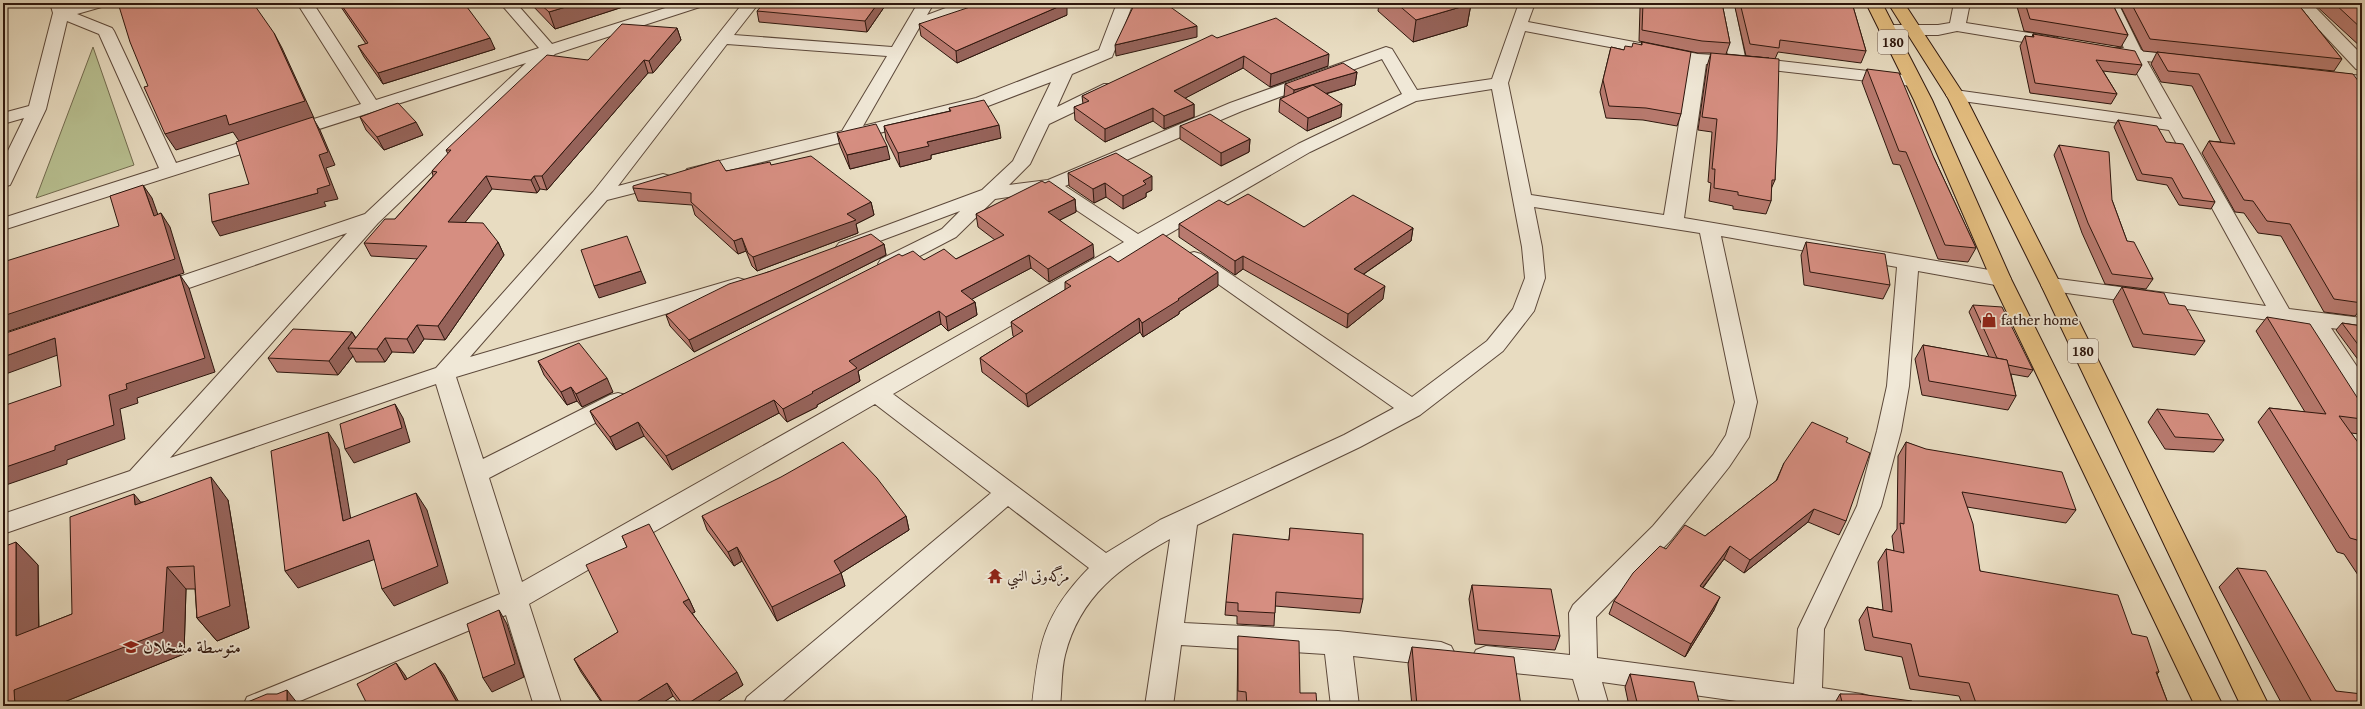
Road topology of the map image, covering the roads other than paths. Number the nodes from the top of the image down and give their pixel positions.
1 (99, 3) edge
2 (305, 3) edge
3 (508, 3) edge
4 (697, 3) edge
5 (751, 3) edge
6 (926, 3) edge
7 (974, 3) edge
8 (1125, 3) edge
9 (1527, 3) edge
10 (1726, 3) edge
11 (1874, 3) edge
12 (1896, 3) edge
13 (1962, 3) edge
14 (2110, 3) edge
15 (2302, 3) edge
16 (60, 8) edge
17 (1518, 24) junction
18 (913, 25) junction
19 (1957, 26) junction
20 (1887, 30) junction
21 (1914, 31) junction
22 (723, 39) junction
23 (2066, 44) edge
24 (2090, 48) edge
25 (549, 50) junction
26 (898, 52) junction
27 (2136, 56) junction
28 (1698, 59) junction
29 (1737, 61) junction
30 (2199, 63) edge
31 (2362, 65) edge
32 (1065, 71) junction
33 (2315, 76) edge
34 (1912, 80) junction
35 (1126, 81) edge
36 (2362, 81) edge
37 (1499, 83) junction
38 (1412, 96) junction
39 (1955, 96) junction
40 (372, 107) junction
41 (37, 109) junction
42 (3, 119) edge
43 (1041, 121) junction
44 (2177, 126) junction
45 (849, 134) junction
46 (1021, 164) junction
47 (170, 171) junction
48 (3, 181) edge
49 (1052, 185) junction
50 (990, 194) junction
51 (600, 196) junction
52 (1522, 198) junction
53 (371, 219) junction
54 (1674, 223) junction
55 (3, 224) edge
56 (1710, 228) junction
57 (1157, 232) junction
58 (1138, 243) junction
59 (824, 255) edge
60 (1908, 263) junction
61 (871, 273) edge
62 (757, 279) edge
63 (2001, 279) junction
64 (2051, 285) junction
65 (138, 298) edge
66 (2281, 314) junction
67 (2312, 318) junction
68 (2362, 325) edge
69 (444, 373) junction
70 (637, 391) edge
71 (2362, 392) edge
72 (876, 393) junction
73 (1412, 409) junction
74 (475, 474) junction
75 (138, 477) junction
76 (1008, 492) junction
77 (1185, 519) junction
78 (3, 524) edge
79 (1106, 567) junction
80 (516, 599) junction
81 (1169, 633) junction
82 (1338, 643) junction
83 (1584, 668) junction
84 (1808, 703) edge
85 (257, 706) edge
86 (548, 706) edge
87 (757, 706) edge
88 (1046, 706) edge
89 (1159, 706) edge
90 (1345, 706) edge
91 (1595, 706) edge
92 (1862, 706) edge
93 (2208, 706) edge
94 (2255, 706) edge

1 - 16 street
2 - 40 street
3 - 25 street
4 - 25 street
5 - 22 street
6 - 18 street
7 - 18 street
8 - 32 street
9 - 17 street
10 - 29 street
11 - 20 highway, 180
12 - 21 highway, 180
13 - 19 street
14 - 27 street
15 - 31 street
16 - 41 street
16 - 47 street
17 - 28 street
17 - 37 street
18 - 26 street
19 - 21 street
19 - 23 street
20 - 21 street
20 - 34 highway, 180
21 - 39 highway, 180
22 - 26 street
22 - 51 street
24 - 27 street
25 - 40 street
25 - 53 street
26 - 45 street
27 - 30 street
27 - 44 street
28 - 29 street
28 - 54 street
29 - 34 street
32 - 43 street
32 - 45 street
33 - 36 street
34 - 63 highway, 180
35 - 43 street
37 - 38 street
37 - 52 street
38 - 49 street
38 - 57 street
39 - 44 street
39 - 64 highway, 180
40 - 47 street
41 - 42 street
41 - 48 street
43 - 46 street
44 - 66 street
45 - 51 street
46 - 49 street
46 - 50 street
47 - 55 street
49 - 50 street
49 - 58 street
50 - 59 street
50 - 61 street
51 - 69 street
52 - 54 street
52 - 73 street
53 - 65 street
53 - 75 street
54 - 56 street
56 - 60 street
56 - 83 street
57 - 58 street
57 - 73 street
58 - 72 street
60 - 63 street
60 - 84 street
62 - 69 street
63 - 93 highway, 180
64 - 66 street
64 - 94 highway, 180
66 - 67 street
67 - 68 street
67 - 71 street
69 - 74 street
69 - 75 street
70 - 74 street
72 - 76 street
72 - 80 street
73 - 77 street
74 - 80 street
75 - 78 street
76 - 79 street
76 - 87 street
77 - 79 street
77 - 81 street
79 - 88 street
80 - 85 street
80 - 86 street
81 - 82 street
81 - 89 street
82 - 83 street
82 - 90 street
83 - 84 street
83 - 91 street
84 - 92 street

